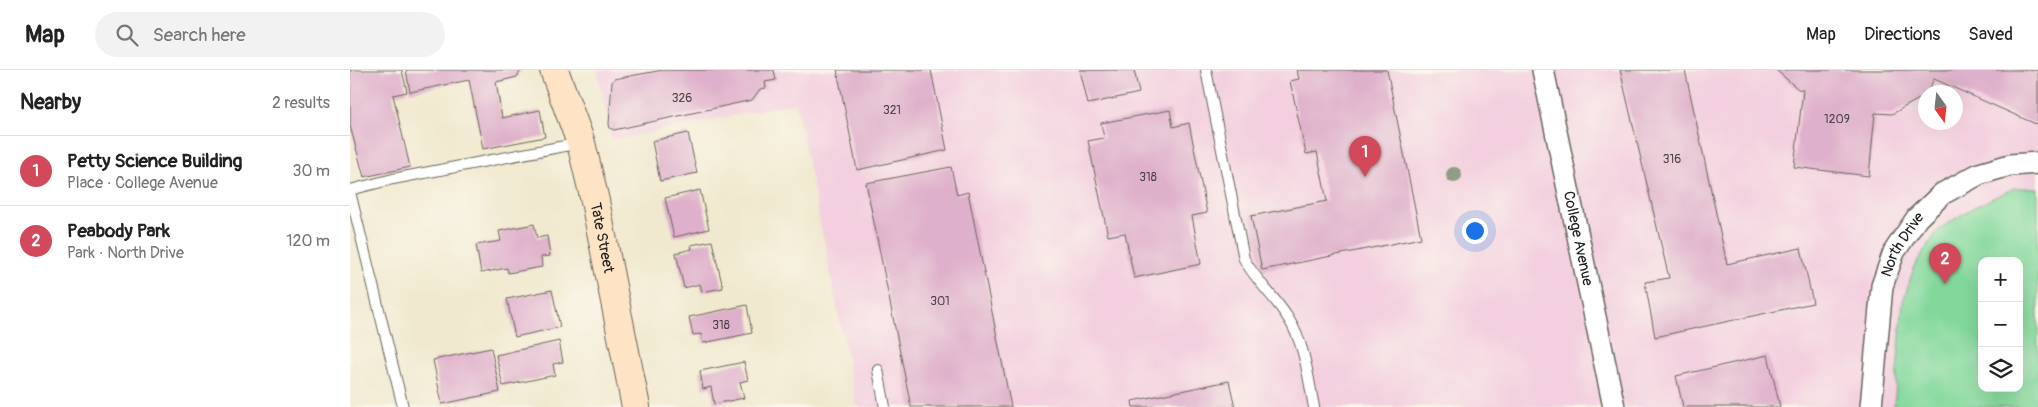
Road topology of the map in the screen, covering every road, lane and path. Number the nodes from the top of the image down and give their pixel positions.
1 (1206, 70) edge
2 (1543, 70) edge
3 (555, 71) edge
4 (581, 143) junction
5 (2038, 163) edge
6 (350, 191) edge
7 (878, 370) dead end
8 (403, 407) edge
9 (636, 407) edge
10 (885, 407) edge
11 (1314, 407) edge
12 (1614, 407) edge
13 (1871, 407) edge

1 - 11 lane
2 - 12 street, College Avenue
3 - 4 street, Tate Street
4 - 6 lane
4 - 9 street, Tate Street
5 - 13 street, North Drive
6 - 8 lane
7 - 10 lane

